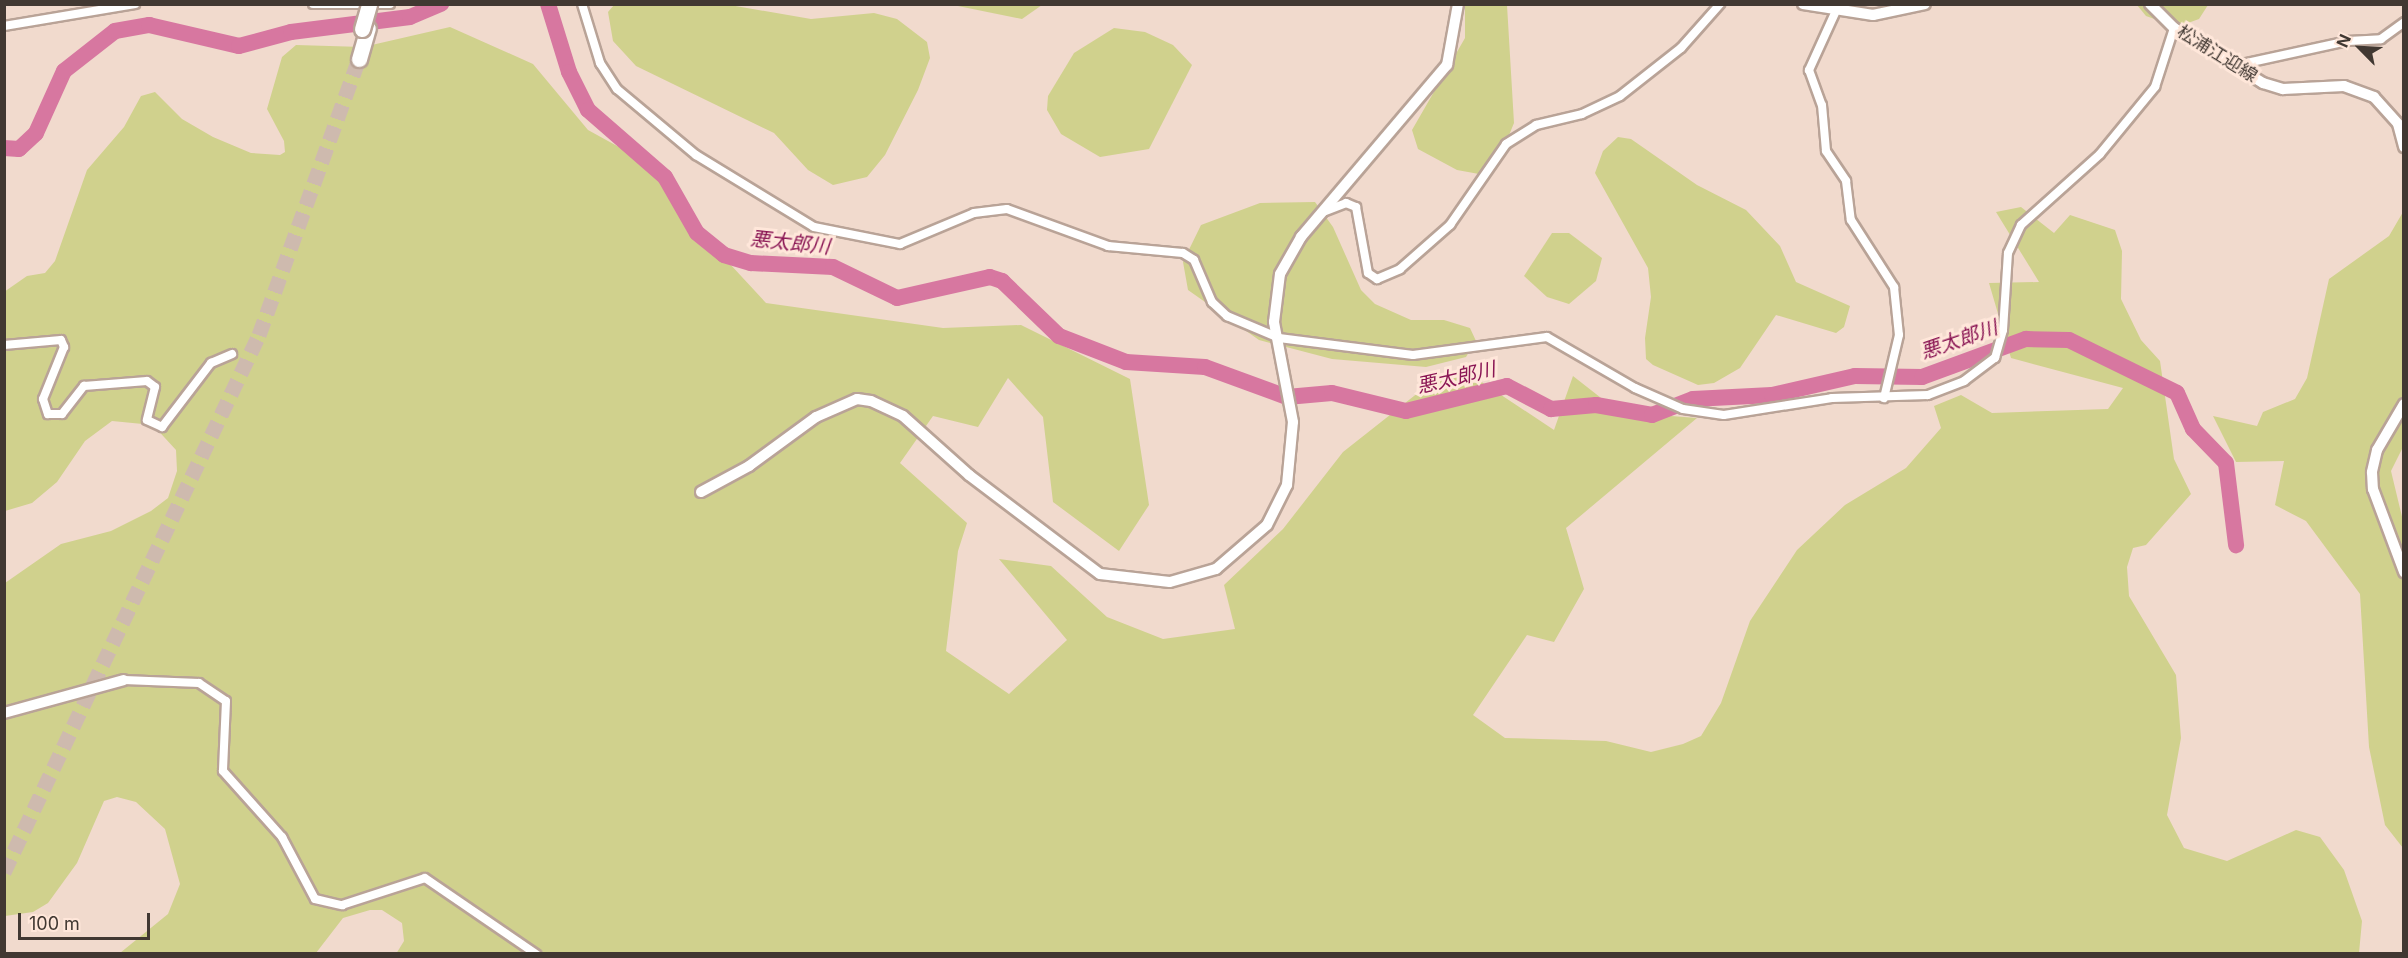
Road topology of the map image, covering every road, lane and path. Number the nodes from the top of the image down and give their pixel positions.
1 (135, 4) edge
2 (313, 4) edge
3 (369, 4) edge
4 (375, 4) edge
5 (390, 4) edge
6 (582, 4) edge
7 (1458, 4) edge
8 (1720, 4) edge
9 (1803, 4) edge
10 (1925, 4) edge
11 (2150, 4) edge
12 (1909, 8) edge
13 (1835, 13) junction
14 (2403, 22) edge
15 (4, 26) edge
16 (365, 28) junction
17 (2174, 28) junction
18 (356, 58) tunnel mouth
19 (2231, 67) junction
20 (2403, 147) edge
21 (1323, 212) junction
22 (1279, 338) junction
23 (4, 345) edge
24 (232, 354) dead end
25 (1884, 398) junction
26 (2403, 404) edge
27 (701, 492) dead end
28 (2403, 572) edge
29 (124, 680) joint
30 (4, 713) edge
31 (536, 954) edge

1 - 15 street
2 - 5 street
3 - 16 highway, bridge
4 - 16 highway
6 - 22 street
7 - 21 street
8 - 21 street
9 - 13 street
10 - 12 street
11 - 17 street, 松浦江迎線
12 - 13 street
13 - 25 street
14 - 19 street
16 - 18 highway
17 - 19 street, 松浦江迎線
17 - 25 street
19 - 20 street, 松浦江迎線
21 - 22 street
22 - 25 street
22 - 27 street
23 - 24 street
26 - 28 street
29 - 30 street
29 - 31 street

